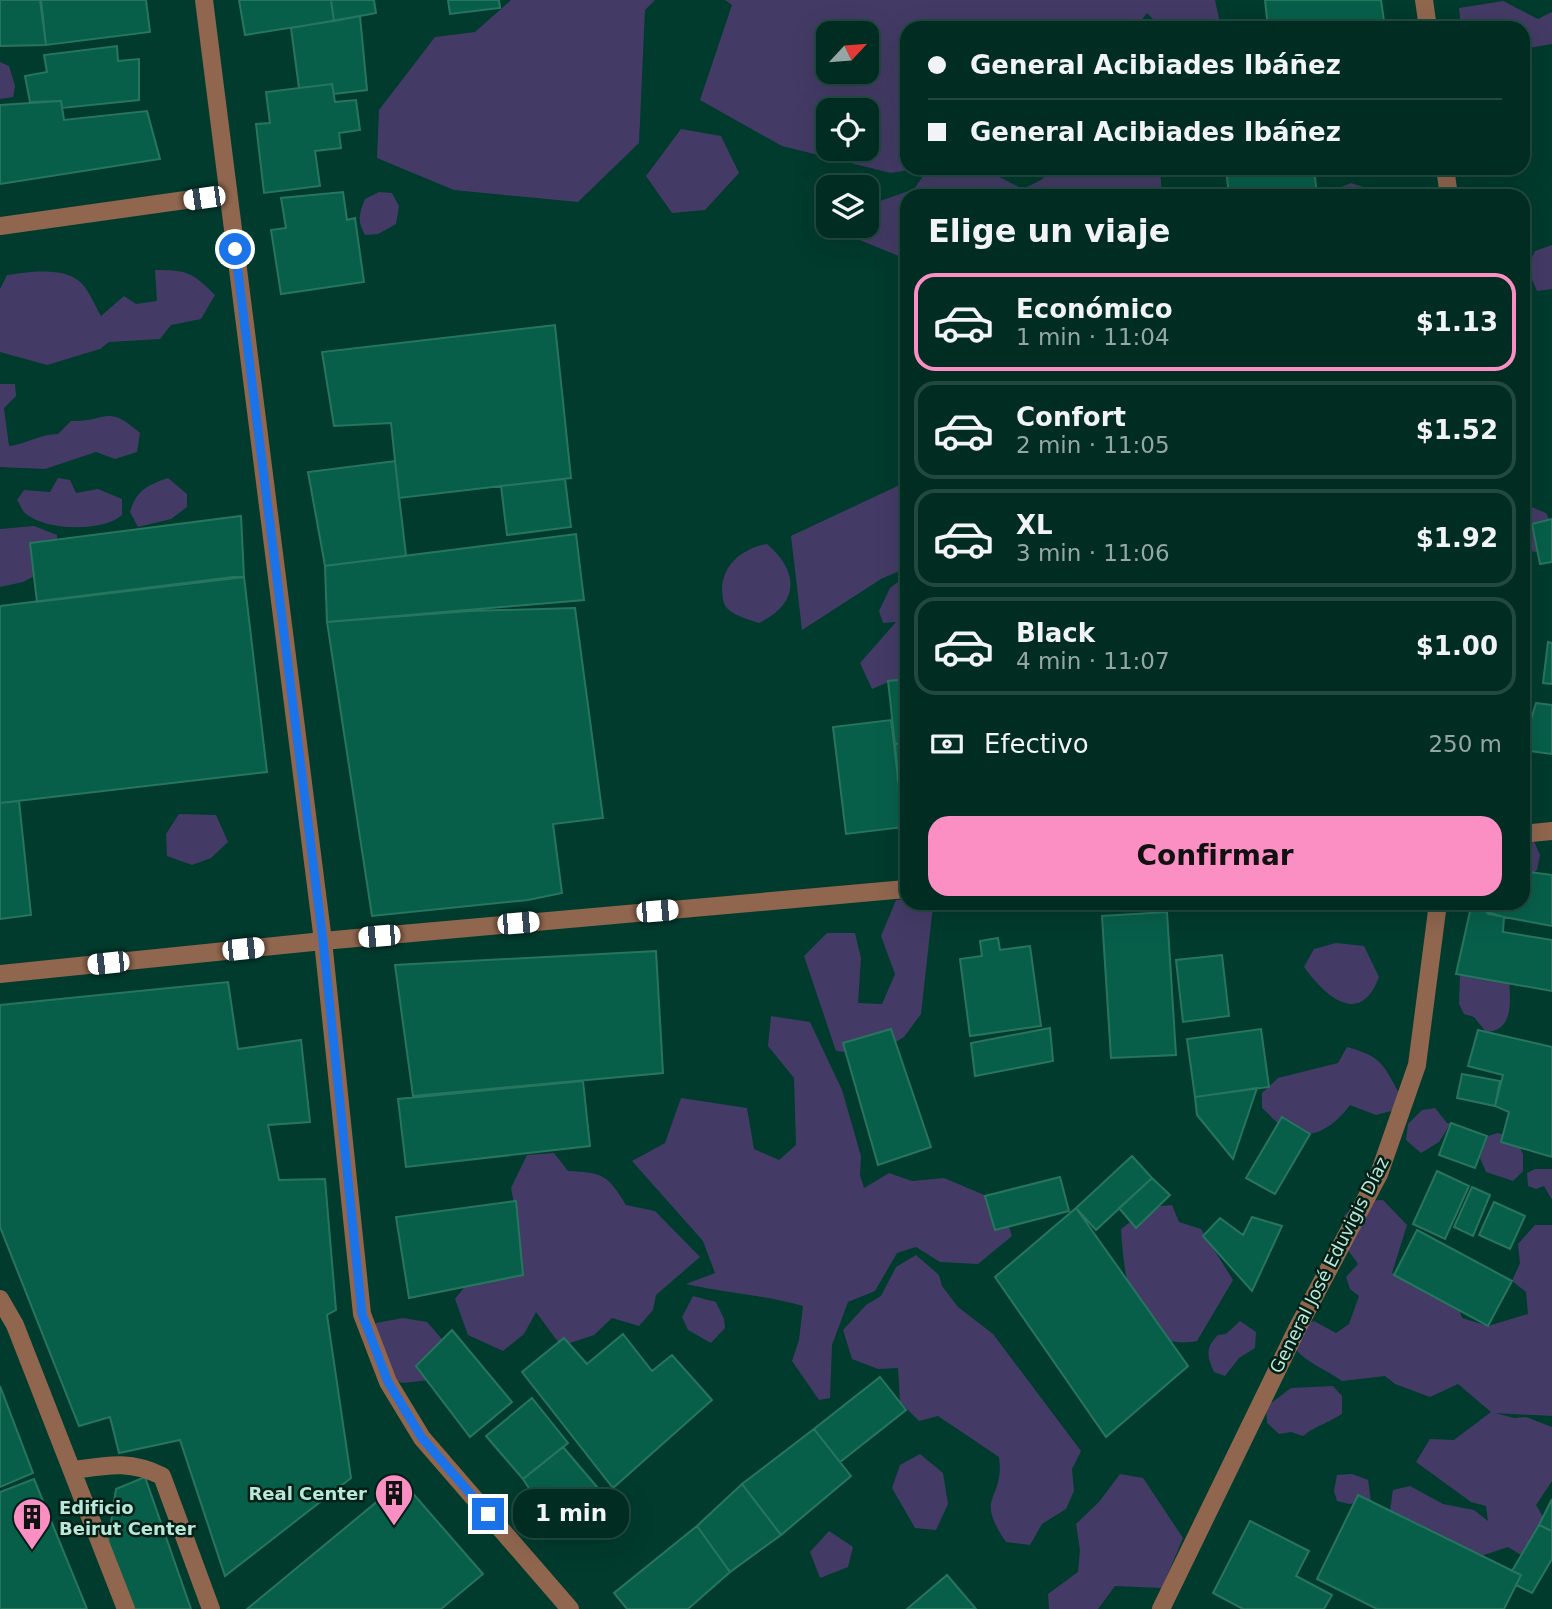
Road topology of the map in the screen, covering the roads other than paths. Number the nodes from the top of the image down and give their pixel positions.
1 (204, 0) edge
2 (1424, 0) edge
3 (1427, 21) edge
4 (228, 194) junction
5 (0, 226) edge
6 (1552, 831) edge
7 (1530, 833) edge
8 (900, 890) edge
9 (1437, 910) edge
10 (323, 941) junction
11 (0, 974) edge
12 (0, 1299) edge
13 (74, 1471) junction
14 (126, 1609) edge
15 (211, 1609) edge
16 (570, 1609) edge
17 (1161, 1609) edge

1 - 4 street
2 - 3 street
4 - 5 street
4 - 10 street
6 - 7 street
8 - 10 street
9 - 17 street, General José Eduvigis Díaz
10 - 11 street
10 - 16 street
12 - 13 street
13 - 14 street
13 - 15 street

